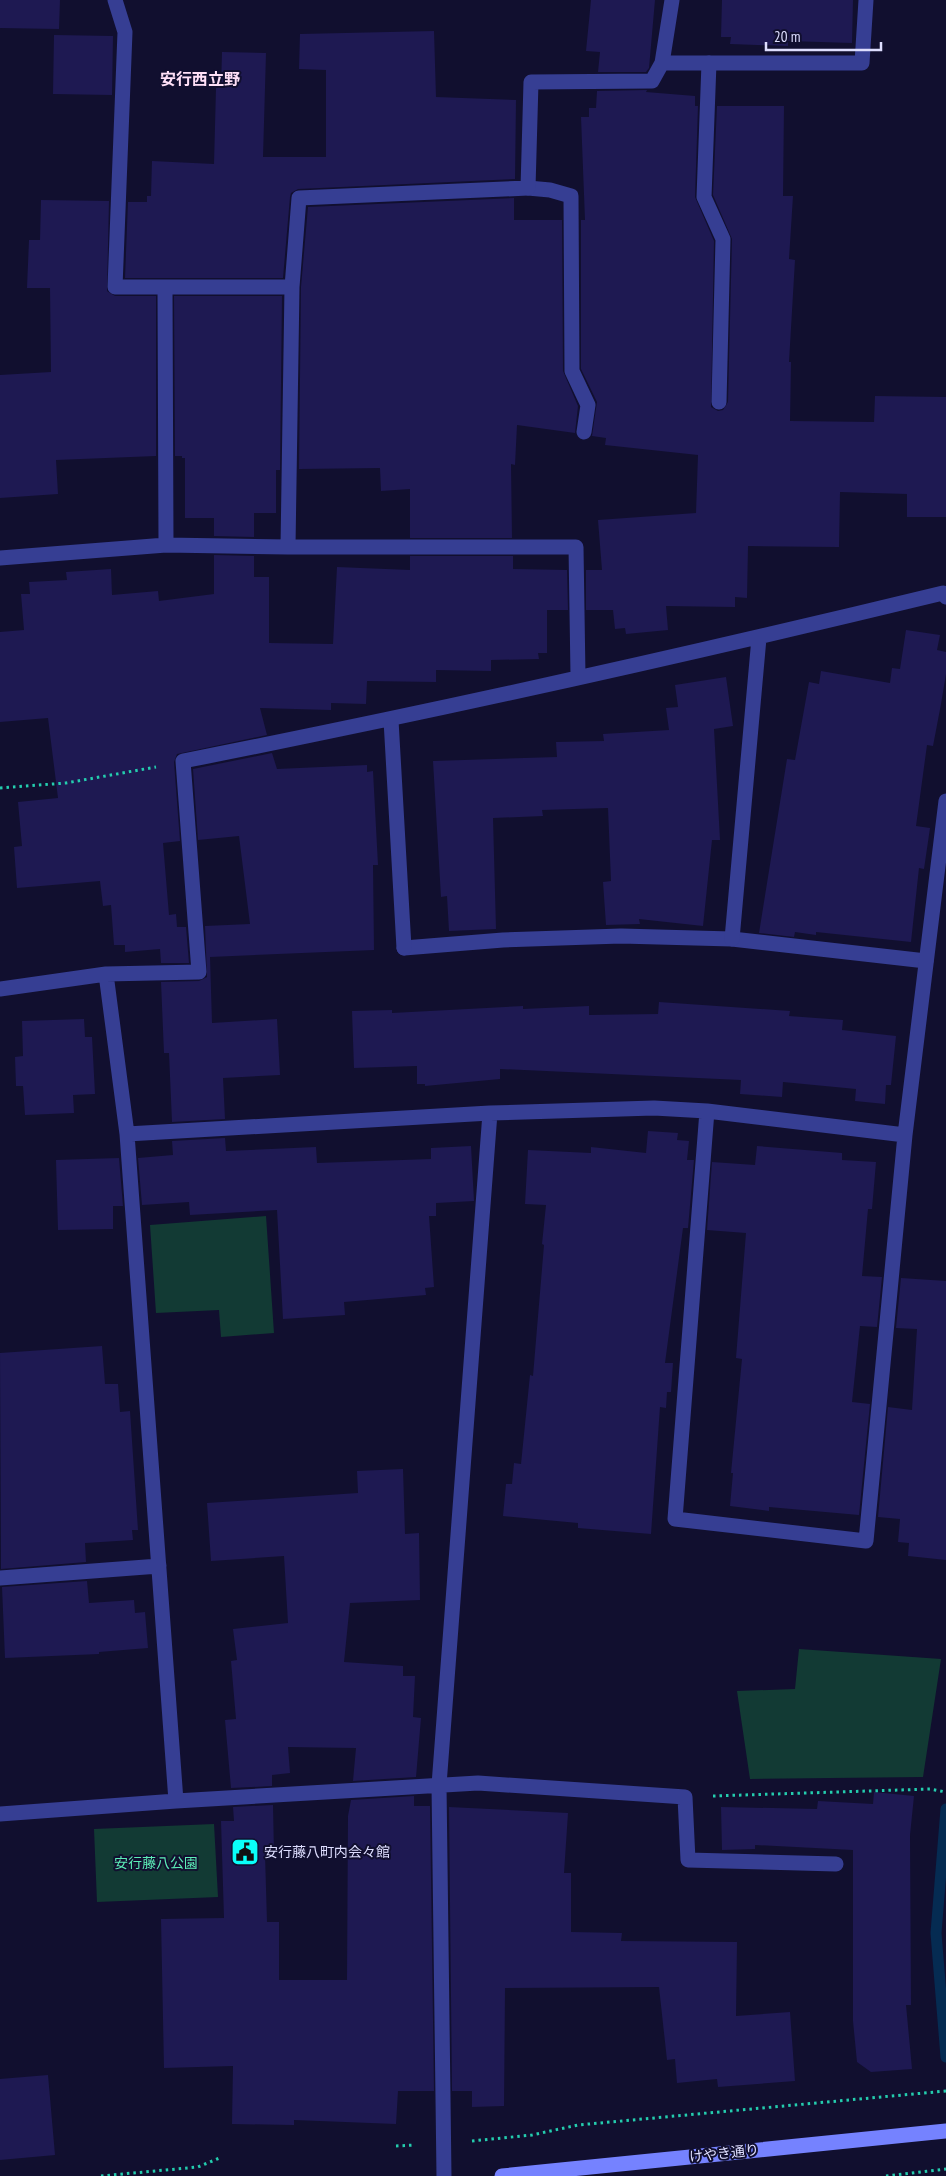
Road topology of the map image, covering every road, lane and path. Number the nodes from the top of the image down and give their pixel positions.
1 (115, 0) edge
2 (672, 0) edge
3 (866, 0) edge
4 (662, 63) junction
5 (709, 63) junction
6 (528, 188) junction
7 (165, 287) junction
8 (292, 287) junction
9 (718, 402) dead end
10 (584, 432) dead end
11 (166, 545) junction
12 (288, 547) junction
13 (0, 558) edge
14 (946, 596) edge
15 (759, 638) junction
16 (578, 676) junction
17 (391, 720) junction
18 (183, 762) junction
19 (0, 788) edge
20 (946, 801) edge
21 (732, 939) junction
22 (926, 961) junction
23 (106, 974) junction
24 (0, 989) edge
25 (707, 1111) junction
26 (490, 1113) junction
27 (126, 1134) junction
28 (905, 1135) junction
29 (158, 1566) junction
30 (0, 1578) edge
31 (439, 1785) junction
32 (946, 1792) edge
33 (685, 1797) junction
34 (176, 1800) junction
35 (0, 1814) edge
36 (836, 1864) dead end
37 (946, 2091) edge
38 (946, 2130) edge
39 (443, 2143) junction
40 (396, 2146) dead end
41 (222, 2157) dead end
42 (946, 2169) edge
43 (101, 2176) edge
44 (444, 2176) edge
45 (502, 2176) edge
46 (886, 2176) edge

1 - 7 street
2 - 4 street
3 - 5 street
4 - 5 street
4 - 6 street
5 - 9 street
6 - 8 street
6 - 10 street
7 - 8 street
7 - 11 street
8 - 12 street
11 - 12 street
11 - 13 street
12 - 16 street
14 - 15 street
15 - 16 street
15 - 21 street
16 - 17 street
17 - 18 street
17 - 21 street
18 - 19 path
18 - 23 street
20 - 22 street
21 - 22 street
22 - 28 street
23 - 24 street
23 - 27 street
25 - 26 street
25 - 28 street
25 - 28 street
26 - 27 street
26 - 31 street
27 - 29 street
29 - 30 street
29 - 34 street
31 - 33 street
31 - 34 street
31 - 39 street
32 - 33 path
33 - 36 street
34 - 35 street
37 - 39 path
38 - 45 street, けやき通り
39 - 40 path
39 - 44 street
41 - 43 path
42 - 46 path

